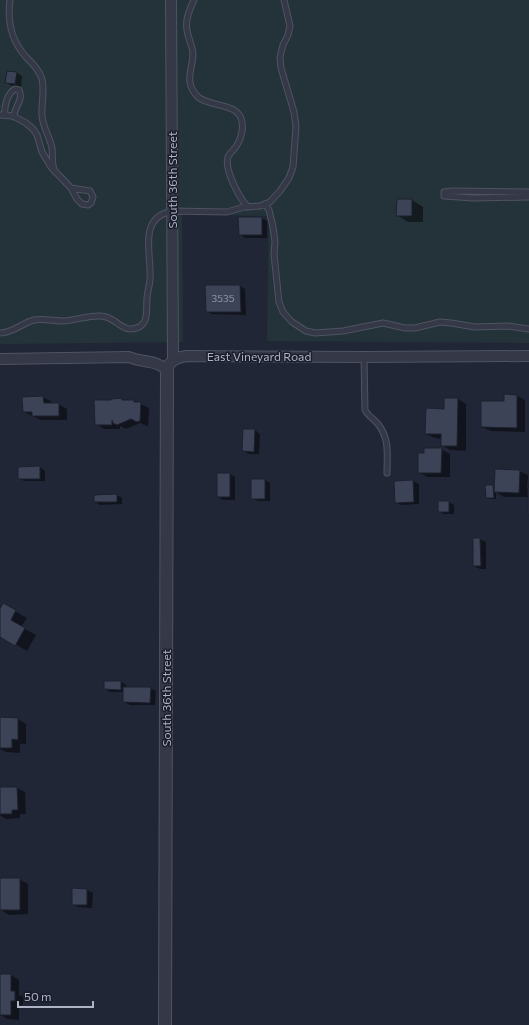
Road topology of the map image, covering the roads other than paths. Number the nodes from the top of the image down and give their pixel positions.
1 (10, 0) edge
2 (172, 0) edge
3 (194, 0) edge
4 (284, 0) edge
5 (2, 115) edge
6 (14, 117) junction
7 (55, 172) junction
8 (71, 188) dead end
9 (529, 192) edge
10 (529, 197) edge
11 (265, 204) junction
12 (248, 207) junction
13 (172, 211) junction
14 (529, 329) edge
15 (0, 333) edge
16 (529, 356) edge
17 (364, 357) junction
18 (0, 358) edge
19 (170, 365) junction
20 (387, 473) dead end
21 (165, 1025) edge

1 - 7 lane
2 - 13 street, South 36th Street
3 - 12 lane
4 - 11 lane
5 - 6 lane
5 - 6 lane
6 - 7 lane
7 - 8 lane
9 - 10 lane
11 - 12 lane
11 - 14 lane
12 - 13 lane
13 - 15 lane
13 - 19 street, South 36th Street
16 - 17 street, East Vineyard Road
17 - 19 street, East Vineyard Road
17 - 20 lane
18 - 19 street
19 - 21 street, South 36th Street

